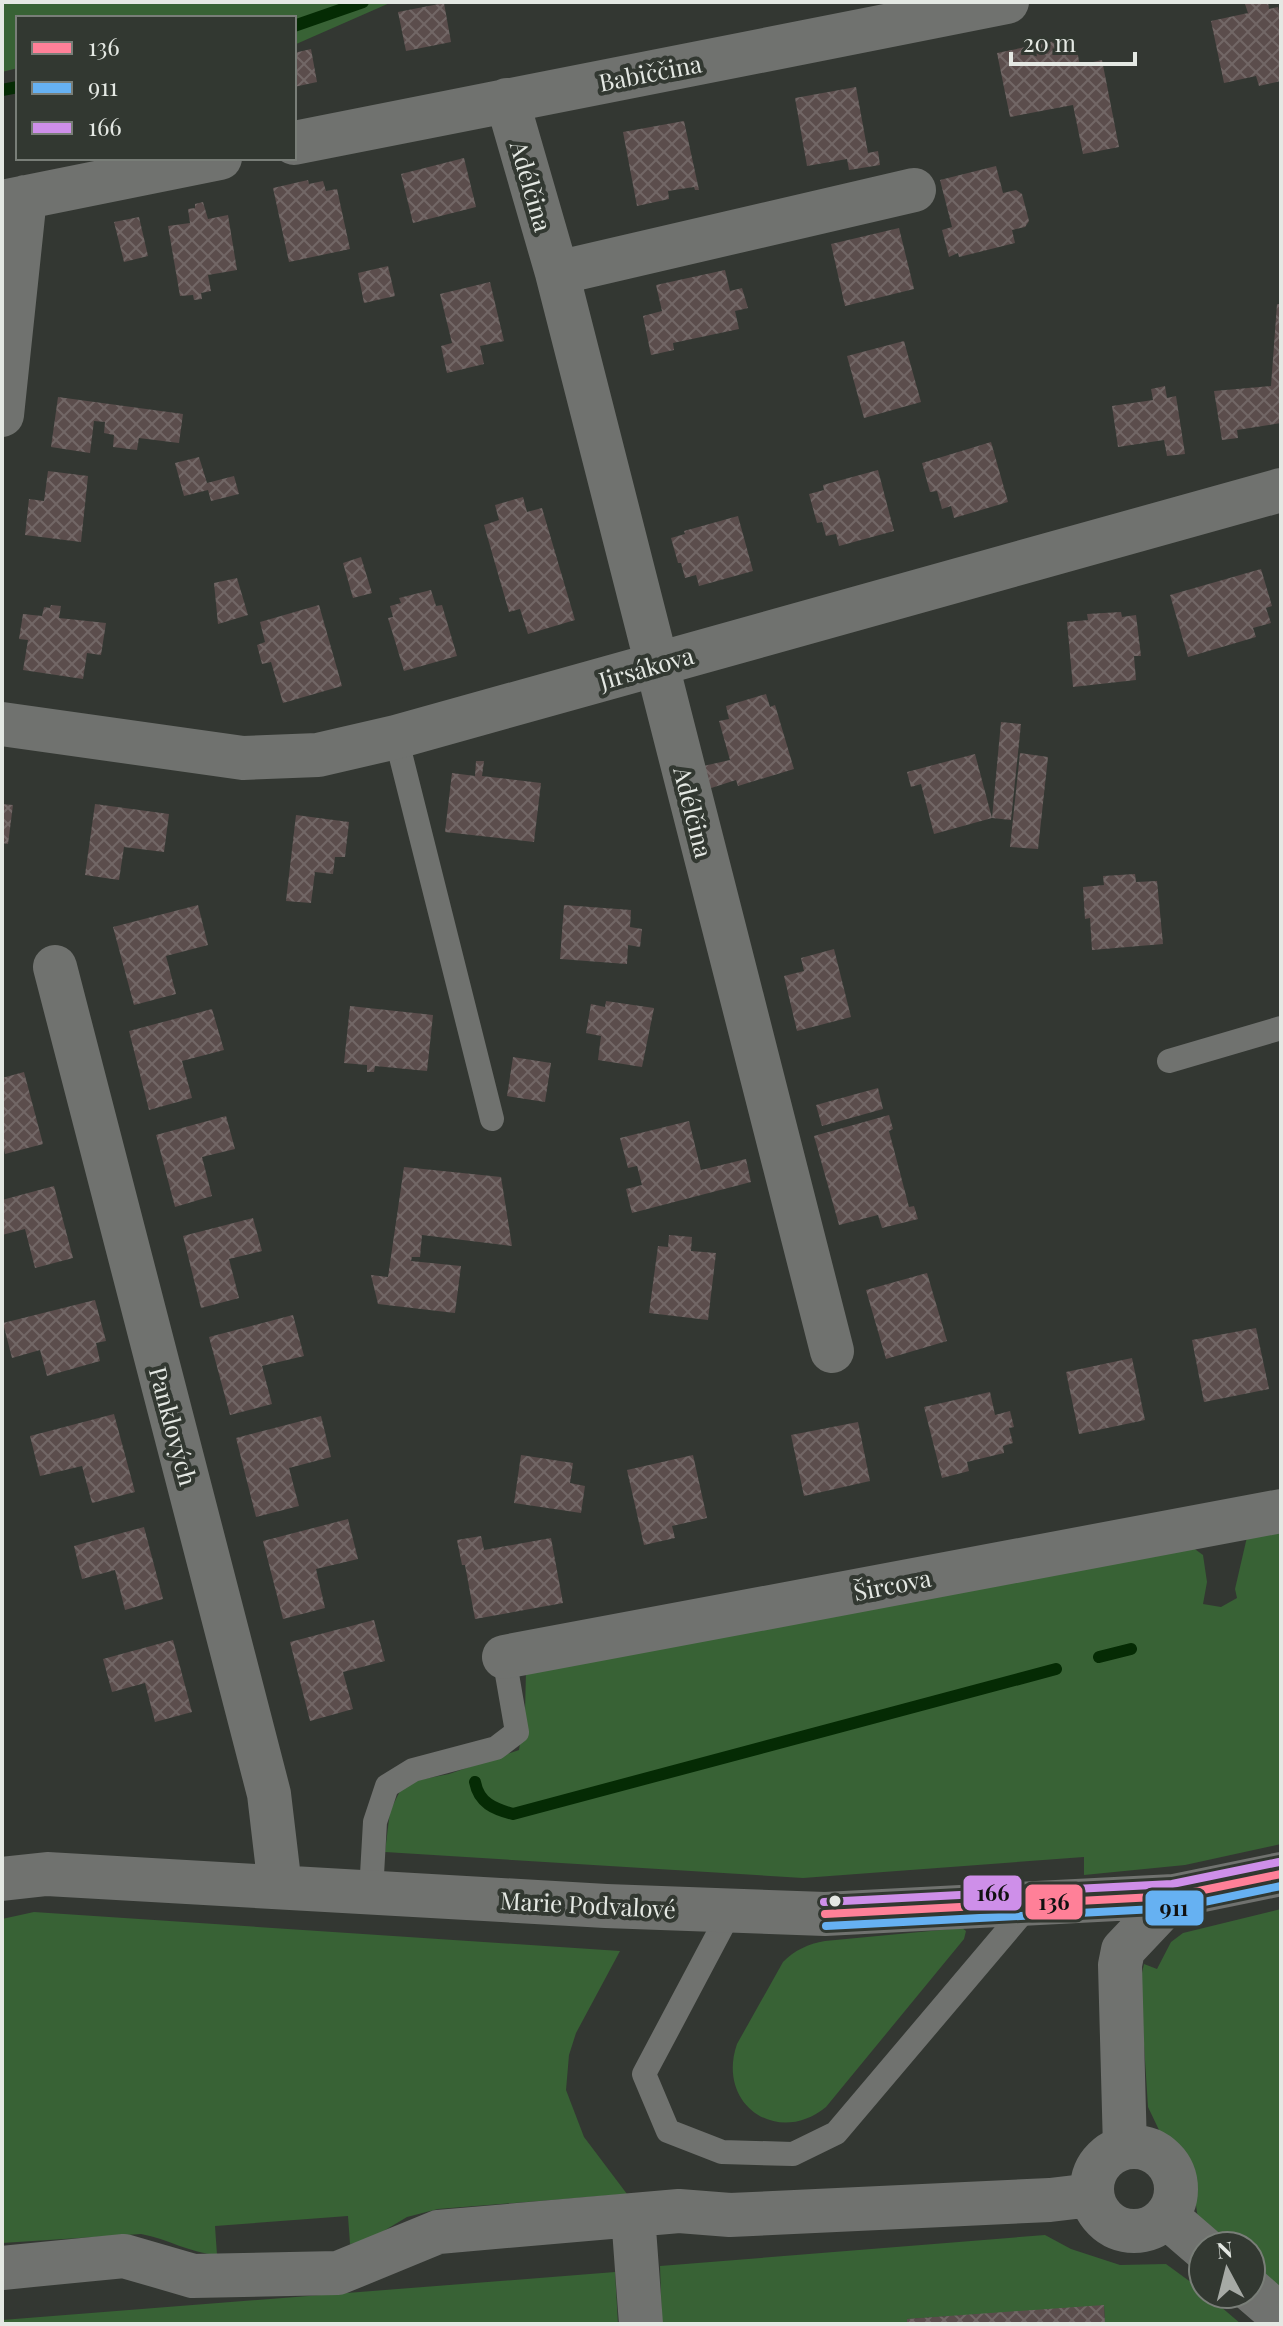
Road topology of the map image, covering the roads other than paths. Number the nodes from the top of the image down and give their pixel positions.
1 (1007, 2) edge
2 (507, 100) junction
3 (296, 143) edge
4 (210, 160) edge
5 (914, 190) dead end
6 (13, 200) edge
7 (557, 273) junction
8 (2, 415) edge
9 (1281, 490) edge
10 (656, 664) junction
11 (2, 724) edge
12 (396, 737) junction
13 (55, 967) dead end
14 (1281, 1028) edge
15 (1169, 1061) dead end
16 (492, 1119) dead end
17 (832, 1351) dead end
18 (1281, 1511) edge
19 (504, 1657) joint
20 (1281, 1874) edge
21 (2, 1879) edge
22 (280, 1887) junction
23 (371, 1892) junction
24 (1174, 1896) junction
25 (1030, 1904) junction
26 (731, 1910) junction
27 (1125, 2148) junction
28 (1092, 2195) junction
29 (633, 2215) junction
30 (1167, 2217) junction
31 (1187, 2234) edge
32 (2, 2268) edge
33 (641, 2324) edge

1 - 2 street, Babiččina
2 - 3 street, Babiččina
2 - 7 street, Adélčina
4 - 6 street
5 - 7 street
6 - 8 street
7 - 10 street, Adélčina
9 - 10 street, Jirsákova
10 - 12 street, Jirsákova
10 - 17 street, Adélčina
11 - 12 street, Jirsákova
12 - 16 lane
13 - 22 street, Panklových
14 - 15 lane
18 - 19 street, Šircova
19 - 23 lane
20 - 24 street, Marie Podvalové
21 - 22 street, Marie Podvalové
22 - 23 street, Marie Podvalové
23 - 26 street, Marie Podvalové
24 - 25 street, Marie Podvalové
24 - 27 street
25 - 26 street, Marie Podvalové
25 - 26 lane
27 - 28 street
27 - 30 street
28 - 29 street
28 - 30 street
29 - 32 street
29 - 33 street
30 - 31 street

